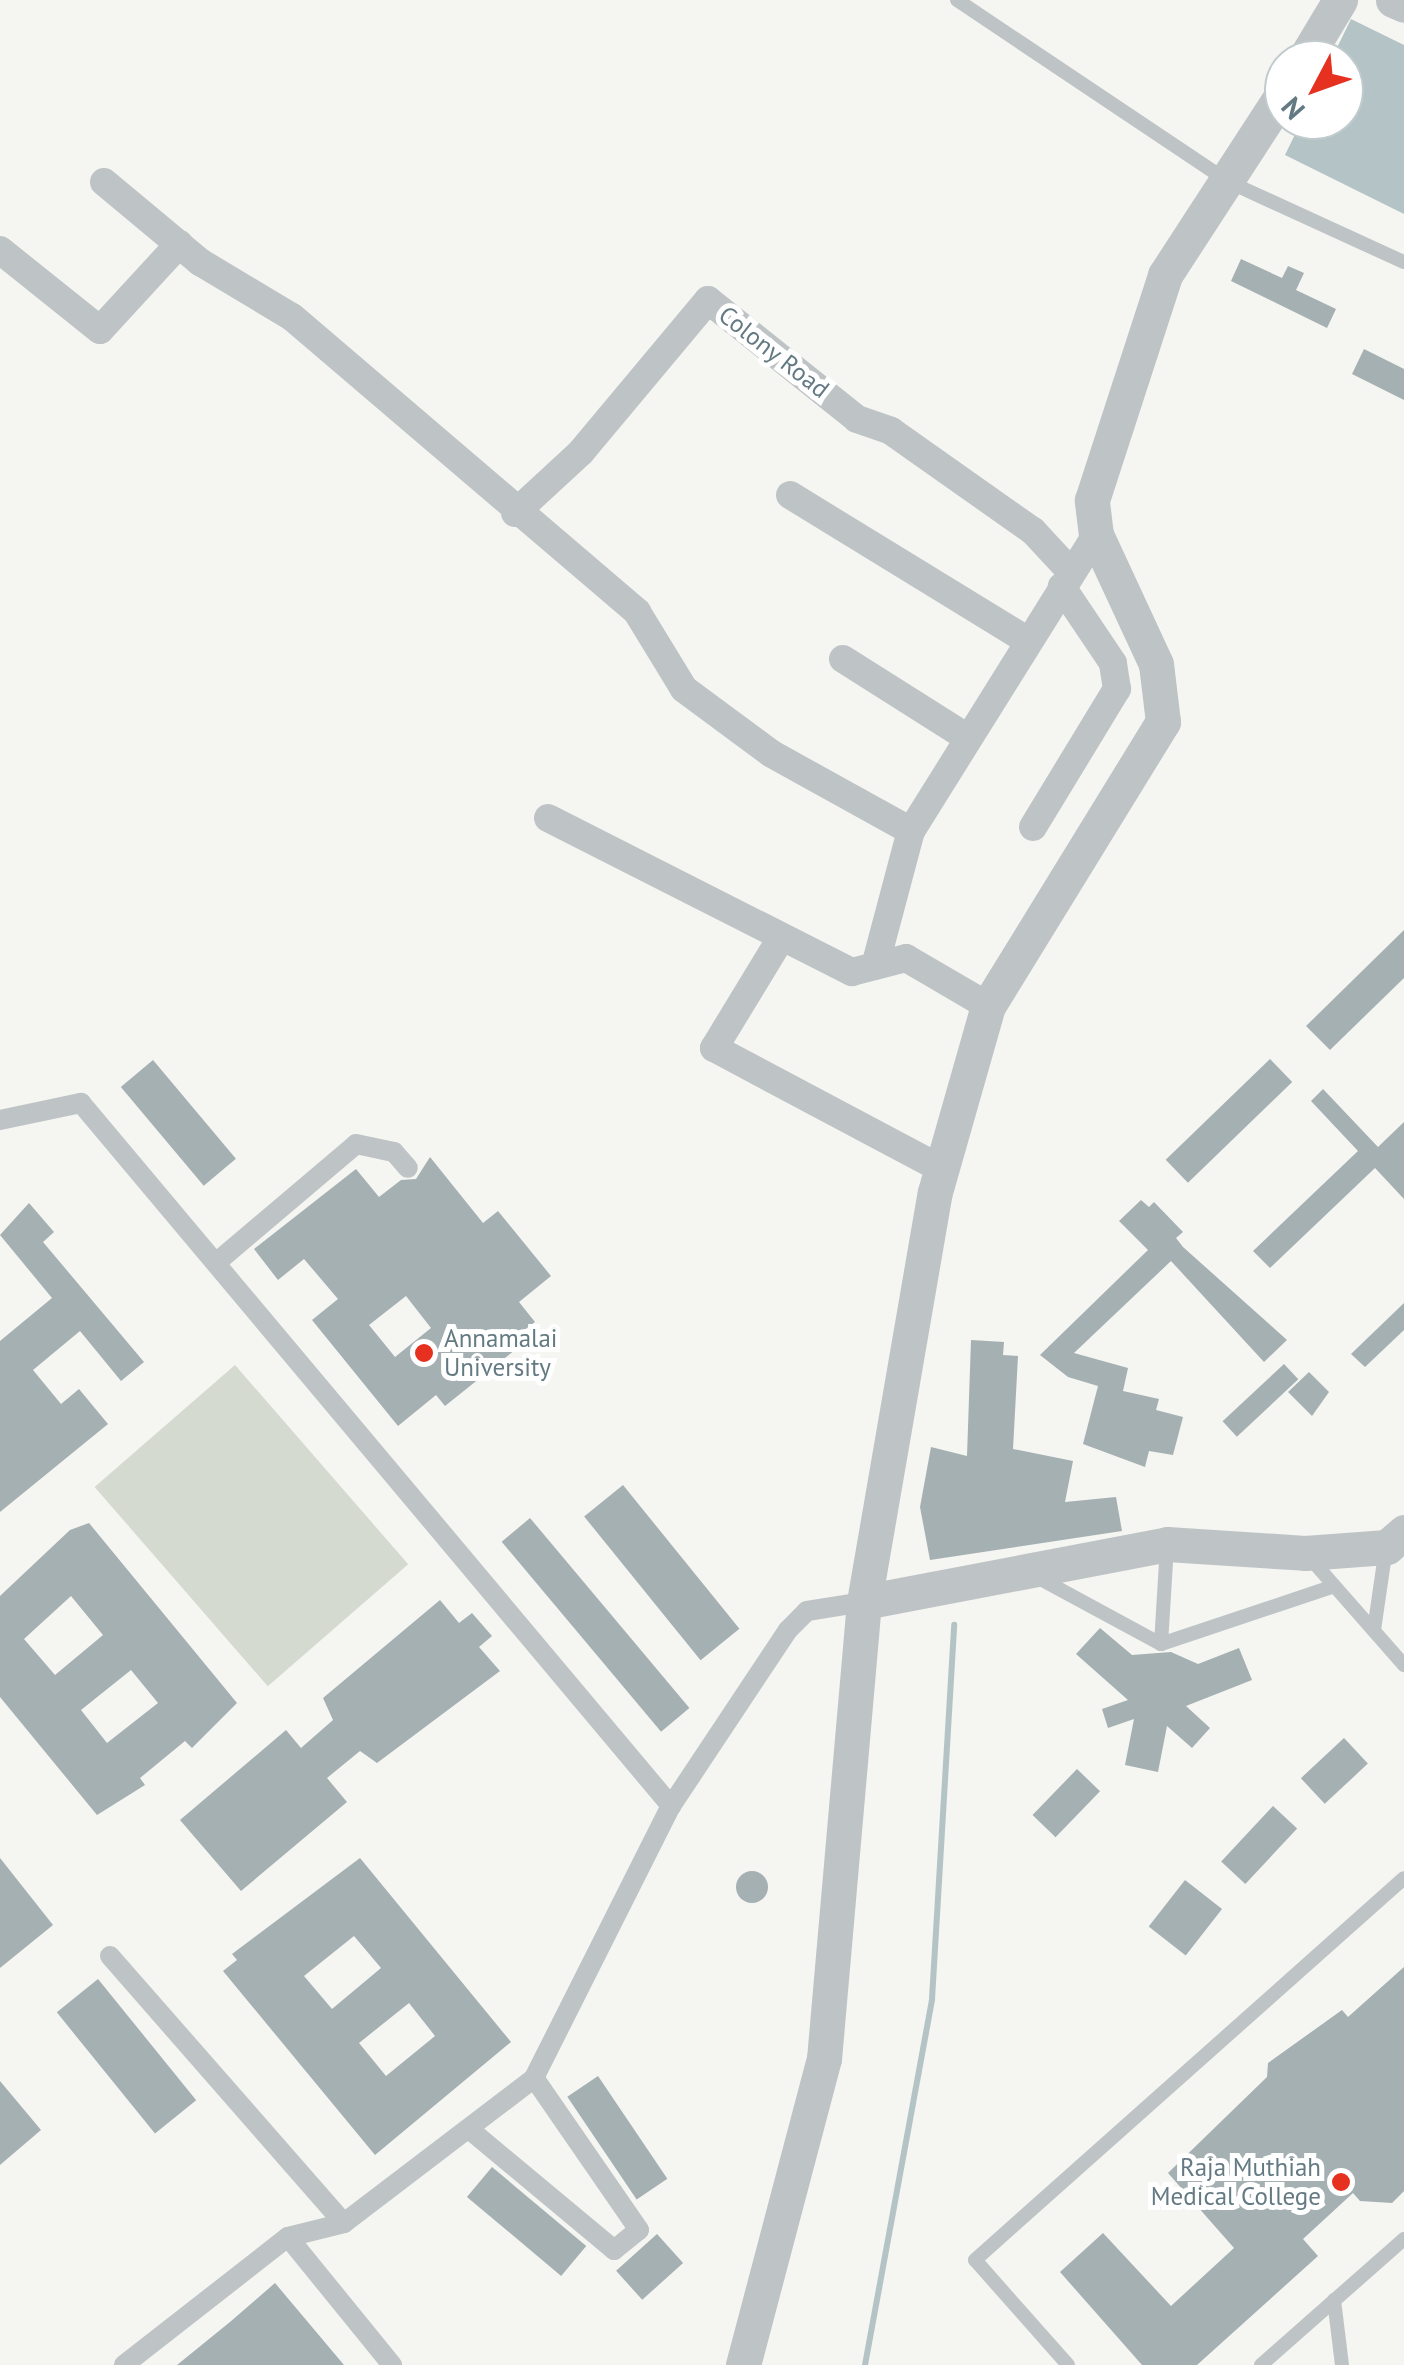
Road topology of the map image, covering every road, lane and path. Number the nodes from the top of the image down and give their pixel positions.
1 (957, 0) edge
2 (1340, 0) edge
3 (1393, 0) edge
4 (1404, 5) edge
5 (1316, 40) edge
6 (1264, 125) edge
7 (104, 182) dead end
8 (1229, 182) junction
9 (179, 244) junction
10 (0, 250) edge
11 (1404, 262) edge
12 (790, 494) dead end
13 (516, 514) junction
14 (1094, 518) junction
15 (1067, 580) junction
16 (1028, 641) junction
17 (843, 659) dead end
18 (968, 738) junction
19 (548, 818) dead end
20 (1033, 827) dead end
21 (911, 831) junction
22 (782, 938) junction
23 (875, 966) junction
24 (988, 1006) junction
25 (0, 1120) edge
26 (408, 1168) dead end
27 (942, 1169) junction
28 (217, 1262) junction
29 (1395, 1540) edge
30 (1167, 1544) junction
31 (1305, 1552) junction
32 (1027, 1572) junction
33 (1334, 1586) junction
34 (864, 1602) junction
35 (1374, 1630) junction
36 (1161, 1644) junction
37 (1404, 1665) edge
38 (672, 1806) junction
39 (1404, 1878) edge
40 (110, 1956) dead end
41 (534, 2078) junction
42 (469, 2129) junction
43 (344, 2223) junction
44 (288, 2237) junction
45 (1404, 2239) edge
46 (1334, 2300) junction
47 (124, 2365) edge
48 (392, 2365) edge
49 (743, 2365) edge
50 (1068, 2365) edge
51 (1261, 2365) edge
52 (1342, 2365) edge

1 - 8 lane
2 - 5 street
3 - 4 street
6 - 8 street
7 - 9 street
8 - 11 lane
8 - 14 street
9 - 10 street
9 - 13 street
12 - 16 street
13 - 15 street, Colony Road
13 - 21 street
14 - 15 street
14 - 24 street
15 - 16 street
15 - 20 street
16 - 18 street
17 - 18 street
18 - 21 street
19 - 22 street
21 - 23 street
22 - 23 street
22 - 27 street
23 - 24 street
24 - 27 street
25 - 28 street
26 - 28 street
27 - 34 street
28 - 38 street
29 - 31 street
29 - 35 lane
30 - 31 street
30 - 32 street
30 - 36 lane
31 - 33 lane
32 - 34 street
32 - 36 lane
33 - 35 lane
33 - 36 lane
34 - 38 street
34 - 49 street
35 - 37 lane
38 - 41 street
39 - 50 lane
40 - 43 street
41 - 42 street
41 - 42 street
42 - 43 street
43 - 44 street
44 - 47 street
44 - 48 street
45 - 46 lane
46 - 51 lane
46 - 52 lane

